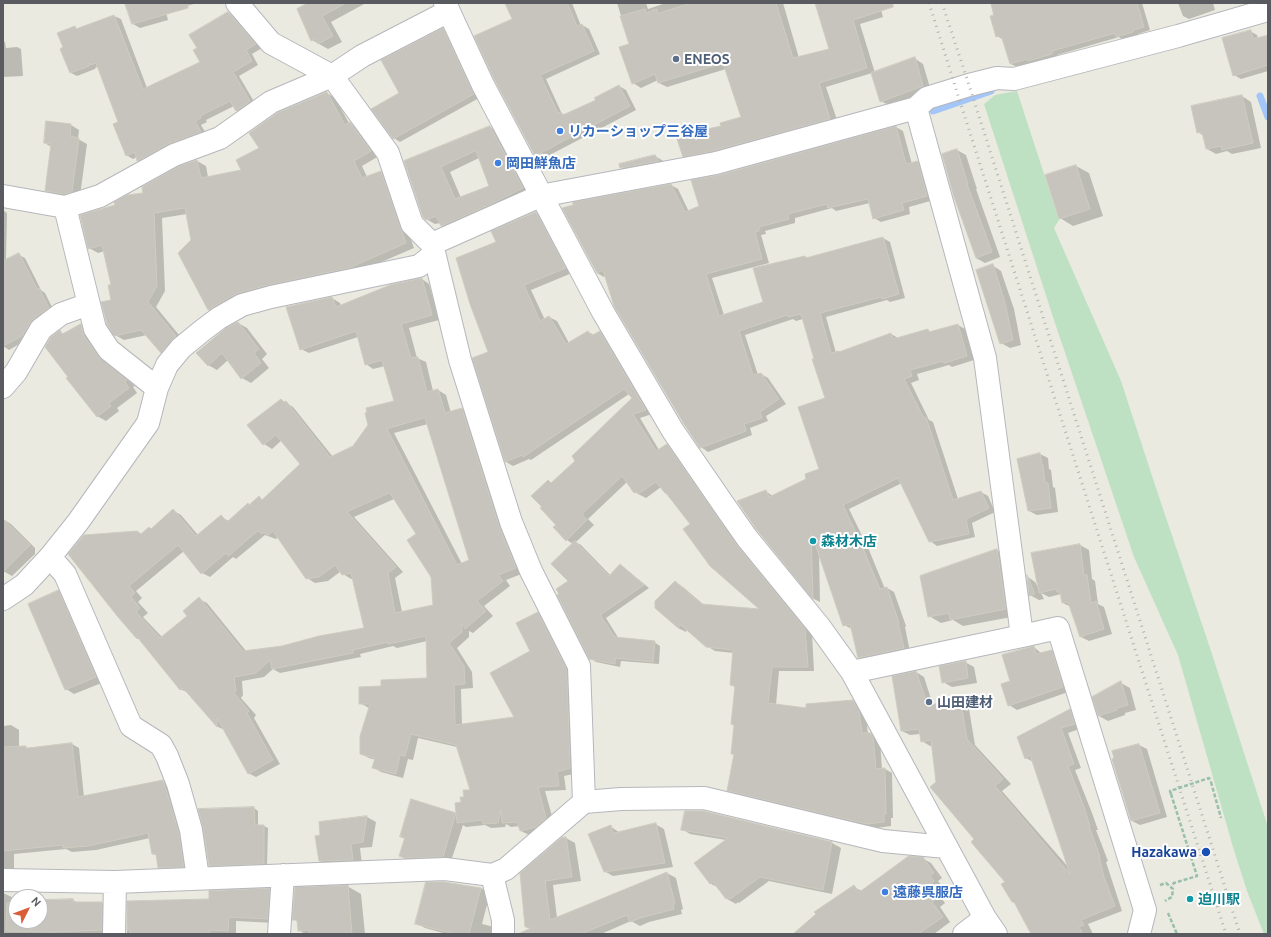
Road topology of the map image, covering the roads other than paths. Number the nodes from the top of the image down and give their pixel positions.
1 (237, 3) edge
2 (447, 7) edge
3 (1256, 9) edge
4 (332, 76) junction
5 (916, 108) junction
6 (3, 196) edge
7 (540, 196) junction
8 (65, 207) junction
9 (433, 249) junction
10 (89, 304) junction
11 (3, 388) edge
12 (157, 388) junction
13 (50, 557) junction
14 (3, 599) edge
15 (1022, 636) junction
16 (852, 672) junction
17 (584, 802) junction
18 (946, 846) junction
19 (283, 875) junction
20 (492, 875) junction
21 (198, 878) junction
22 (3, 880) edge
23 (115, 882) junction
24 (990, 926) edge
25 (114, 934) edge
26 (280, 934) edge
27 (503, 934) edge
28 (964, 934) edge
29 (1139, 934) edge

1 - 4 street
2 - 4 street
2 - 7 street
3 - 5 street
4 - 8 street
4 - 9 street
5 - 7 street
5 - 15 street
6 - 8 street
7 - 9 street
7 - 16 street
8 - 10 street
9 - 12 street
9 - 17 street
10 - 11 street
10 - 12 street
12 - 13 street
13 - 14 street
13 - 21 street
15 - 16 street
15 - 29 street
16 - 18 street
17 - 18 street
17 - 20 street
18 - 24 street
19 - 20 street
19 - 21 street
19 - 26 street
20 - 27 street
21 - 23 street
22 - 23 street
23 - 25 street
24 - 28 street

